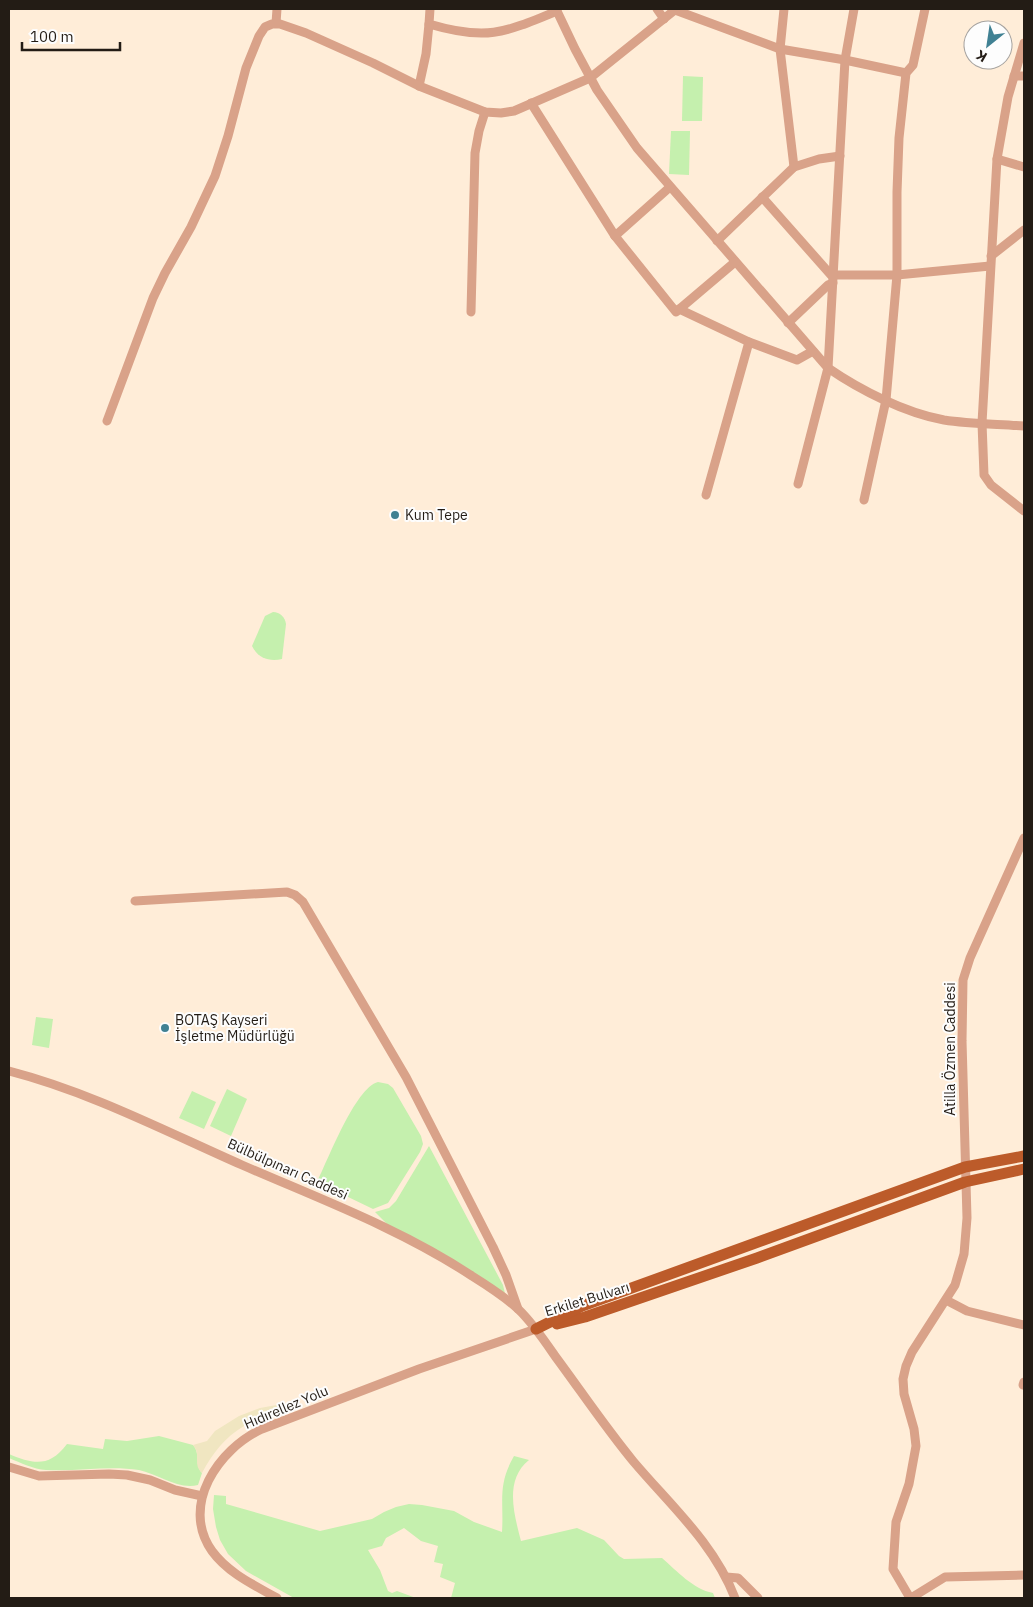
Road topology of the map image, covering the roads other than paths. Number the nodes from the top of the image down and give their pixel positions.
1 (277, 9) edge
2 (430, 9) edge
3 (657, 9) edge
4 (784, 9) edge
5 (854, 9) edge
6 (924, 9) edge
7 (556, 10) edge
8 (676, 10) edge
9 (664, 19) junction
10 (276, 23) junction
11 (429, 24) junction
12 (1024, 43) edge
13 (780, 49) junction
14 (845, 60) junction
15 (906, 73) junction
16 (1014, 76) junction
17 (1024, 76) edge
18 (590, 78) junction
19 (419, 86) junction
20 (531, 104) junction
21 (485, 112) junction
22 (840, 156) junction
23 (997, 159) junction
24 (794, 167) junction
25 (1024, 167) edge
26 (670, 187) junction
27 (762, 197) junction
28 (1024, 230) edge
29 (615, 236) junction
30 (717, 241) junction
31 (991, 261) junction
32 (735, 262) junction
33 (897, 275) junction
34 (833, 279) junction
35 (679, 310) junction
36 (471, 312) dead end
37 (788, 323) junction
38 (748, 342) junction
39 (813, 351) junction
40 (828, 368) junction
41 (886, 400) junction
42 (107, 421) dead end
43 (982, 423) junction
44 (1024, 426) edge
45 (798, 484) dead end
46 (706, 495) dead end
47 (864, 500) dead end
48 (1024, 511) edge
49 (1024, 838) edge
50 (135, 901) dead end
51 (9, 1071) edge
52 (1024, 1156) edge
53 (965, 1167) junction
54 (1024, 1169) edge
55 (965, 1182) junction
56 (946, 1300) junction
57 (518, 1309) junction
58 (1024, 1325) edge
59 (536, 1329) junction
60 (9, 1467) edge
61 (202, 1496) junction
62 (1024, 1575) edge
63 (726, 1578) junction
64 (277, 1598) edge
65 (735, 1598) edge
66 (758, 1598) edge
67 (911, 1598) edge

1 - 10 street
2 - 11 street
3 - 9 street
4 - 13 street
5 - 14 street
6 - 15 street
7 - 11 street
7 - 18 street
8 - 9 street
8 - 13 street
9 - 18 street
10 - 19 street
10 - 42 street
11 - 19 street
12 - 16 street
13 - 14 street
13 - 24 street
14 - 15 street
14 - 22 street
15 - 33 street
16 - 17 street
16 - 23 street
18 - 20 street
18 - 26 street
19 - 21 street
20 - 21 street
20 - 29 street
21 - 36 street
22 - 24 street
22 - 34 street
23 - 25 street
23 - 31 street
24 - 27 street
26 - 29 street
26 - 30 street
27 - 30 street
27 - 34 street
28 - 31 street
29 - 35 street
30 - 32 street
31 - 33 street
31 - 43 street
32 - 35 street
32 - 37 street
33 - 34 street
33 - 41 street
34 - 37 street
34 - 40 street
35 - 38 street
37 - 39 street
38 - 39 street
38 - 46 street
39 - 40 street
40 - 41 street
40 - 45 street
41 - 43 street
41 - 47 street
43 - 44 street
43 - 48 street
49 - 53 street, Atilla Özmen Caddesi
50 - 57 street
51 - 57 street, Bülbülpınarı Caddesi
52 - 53 main road, Erkilet Bulvarı
53 - 55 street, Atilla Özmen Caddesi
53 - 59 main road, Erkilet Bulvarı
54 - 55 main road, Erkilet Bulvarı
55 - 56 street, Atilla Özmen Caddesi
55 - 59 main road, Erkilet Bulvarı
56 - 58 street
56 - 67 street, Atilla Özmen Caddesi
57 - 59 street, Bülbülpınarı Caddesi
59 - 61 street, Hıdırellez Yolu
59 - 63 street, Bülbülpınarı Caddesi
60 - 61 street
61 - 64 street, Hıdırellez Yolu
62 - 67 street
63 - 65 street, Bülbülpınarı Caddesi
63 - 66 street

